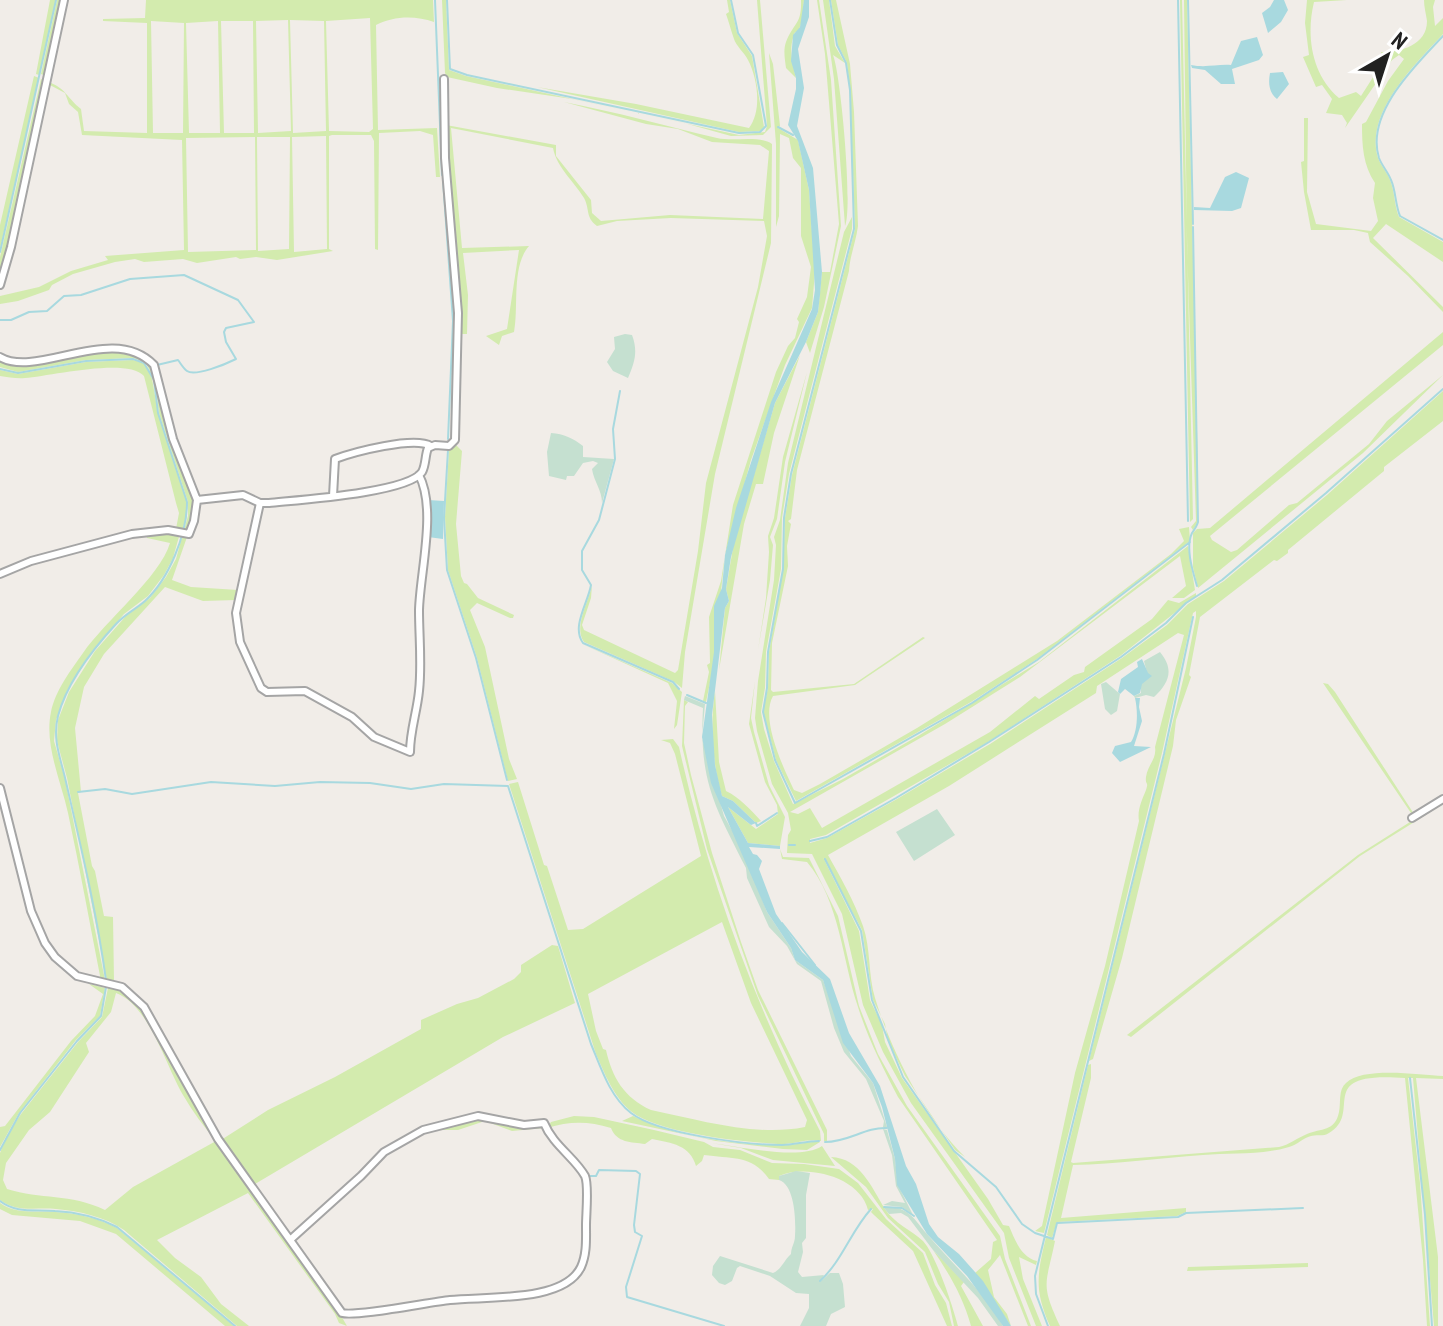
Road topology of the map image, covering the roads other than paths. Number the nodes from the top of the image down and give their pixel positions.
1 (64, 0) edge
2 (444, 79) dead end
3 (0, 285) edge
4 (0, 357) edge
5 (431, 446) junction
6 (419, 475) junction
7 (333, 496) junction
8 (197, 500) junction
9 (260, 503) junction
10 (0, 574) edge
11 (0, 788) edge
12 (1443, 799) edge
13 (1412, 818) dead end
14 (290, 1240) junction
15 (350, 1315) junction
16 (353, 1326) edge

1 - 3 street
2 - 5 street
4 - 8 street
5 - 6 street
5 - 7 street
6 - 7 street
6 - 9 street
7 - 9 street
8 - 9 street
8 - 10 street
11 - 14 street
12 - 13 street
14 - 15 street
14 - 15 street
15 - 16 street

